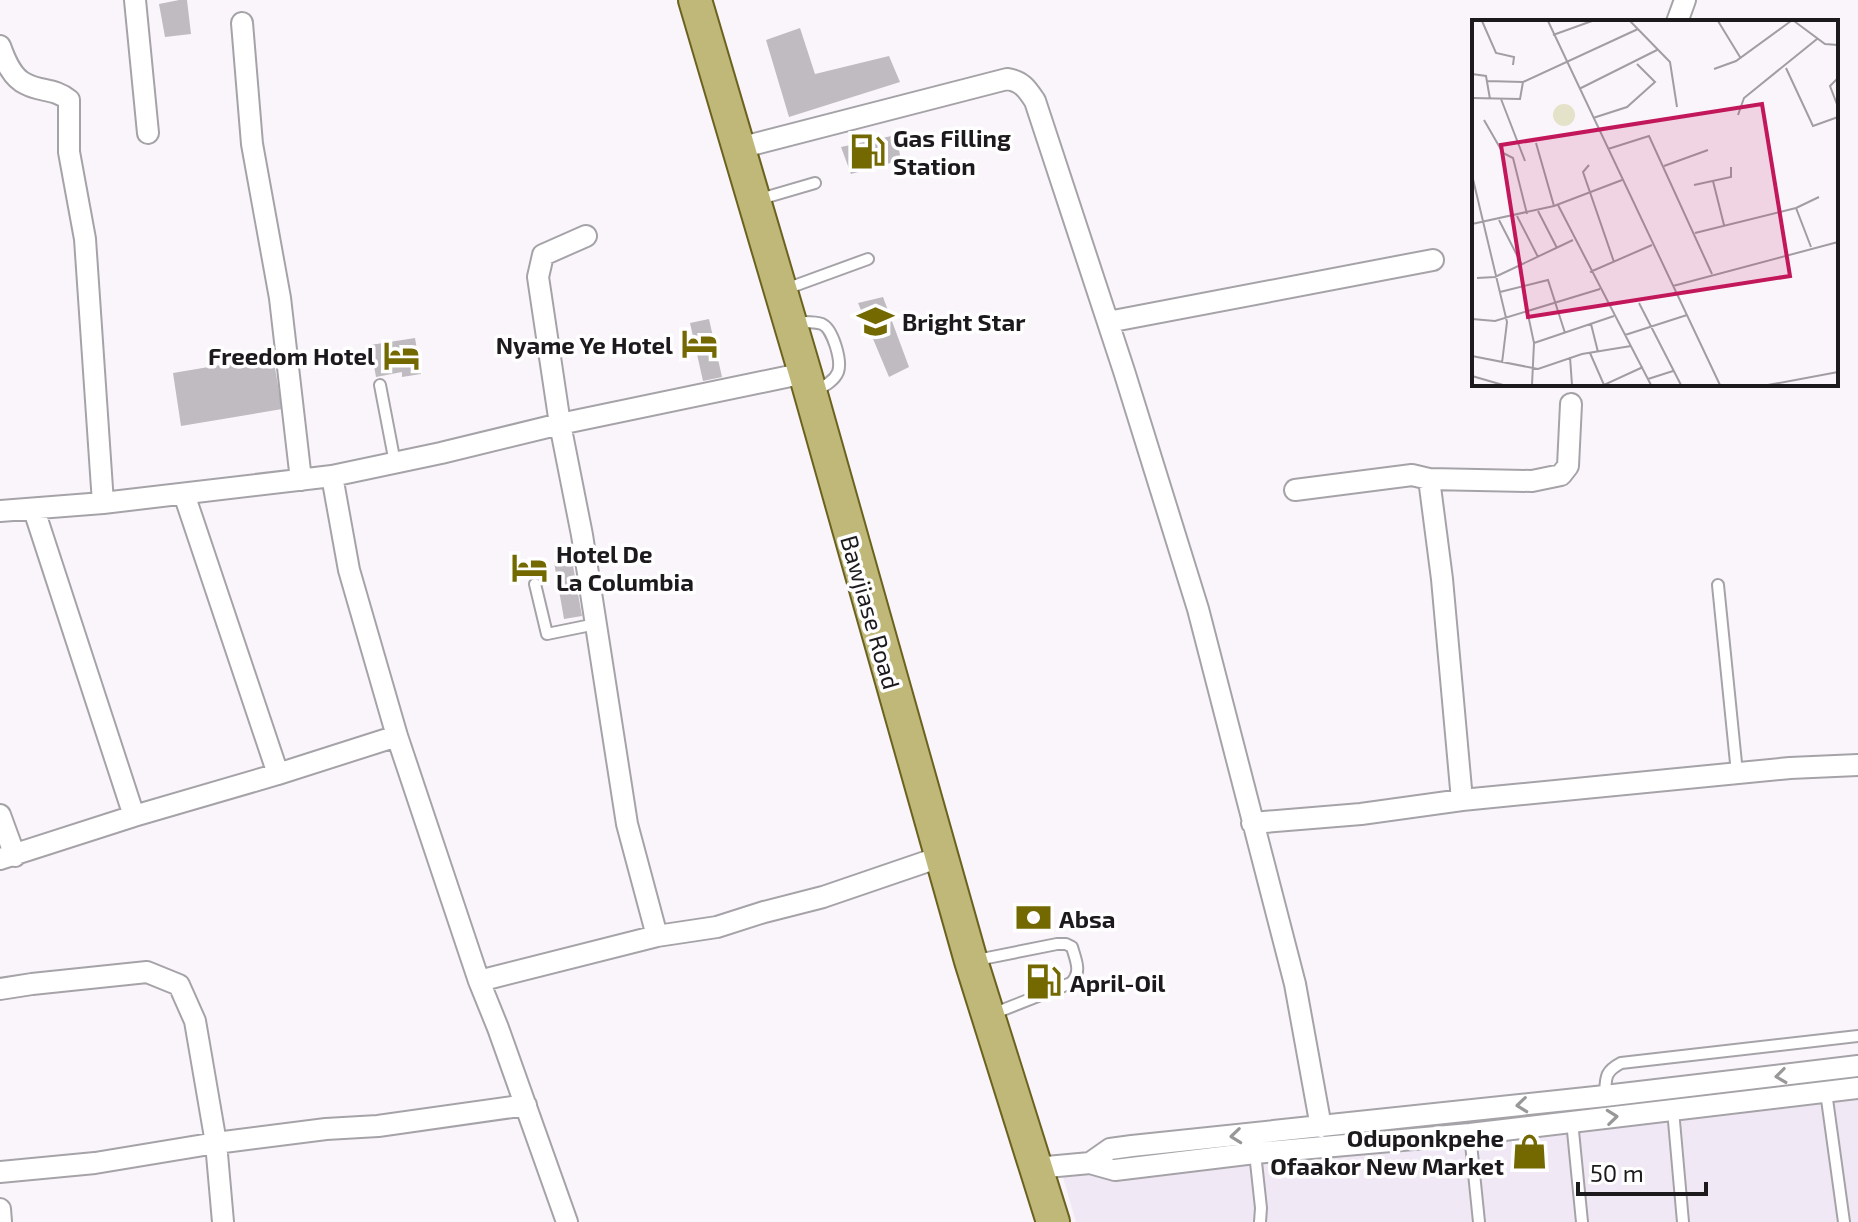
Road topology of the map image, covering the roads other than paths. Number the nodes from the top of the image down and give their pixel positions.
1 (135, 0) edge
2 (695, 0) edge
3 (1685, 0) edge
4 (1678, 20) edge
5 (242, 23) dead end
6 (0, 46) edge
7 (148, 133) dead end
8 (739, 148) junction
9 (815, 183) dead end
10 (755, 200) junction
11 (586, 236) dead end
12 (868, 259) dead end
13 (1433, 260) dead end
14 (781, 291) junction
15 (1108, 322) junction
16 (808, 384) junction
17 (380, 385) dead end
18 (1571, 404) dead end
19 (560, 424) junction
20 (395, 463) junction
21 (332, 476) junction
22 (1429, 479) junction
23 (301, 480) junction
24 (1295, 490) dead end
25 (184, 494) junction
26 (103, 503) junction
27 (34, 510) junction
28 (0, 511) edge
29 (535, 584) dead end
30 (1718, 585) dead end
31 (596, 624) junction
32 (397, 736) junction
33 (1858, 765) edge
34 (1737, 773) junction
35 (278, 774) junction
36 (1462, 800) junction
37 (0, 815) edge
38 (134, 816) junction
39 (1252, 823) junction
40 (7, 857) edge
41 (940, 857) junction
42 (657, 936) junction
43 (971, 961) junction
44 (479, 981) junction
45 (0, 989) edge
46 (987, 1016) junction
47 (1858, 1036) edge
48 (1858, 1066) edge
49 (1858, 1088) edge
50 (1826, 1092) junction
51 (1605, 1096) junction
52 (526, 1105) junction
53 (1673, 1110) junction
54 (1572, 1121) junction
55 (1321, 1127) junction
56 (1470, 1134) junction
57 (216, 1143) junction
58 (1255, 1153) junction
59 (1090, 1163) junction
60 (1036, 1168) junction
61 (0, 1172) edge
62 (0, 1209) edge
63 (1, 1222) edge
64 (223, 1222) edge
65 (567, 1222) edge
66 (1053, 1222) edge
67 (1260, 1222) edge
68 (1479, 1222) edge
69 (1582, 1222) edge
70 (1683, 1222) edge
71 (1844, 1222) edge

1 - 7 street
2 - 8 main road, Bawjiase Road
3 - 4 street
5 - 23 street
6 - 26 street
8 - 10 main road, Bawjiase Road
8 - 15 street
9 - 10 lane
10 - 14 main road, Bawjiase Road
11 - 19 street
12 - 14 lane
13 - 15 street
14 - 16 main road, Bawjiase Road
15 - 39 street
16 - 19 street
16 - 41 main road, Bawjiase Road
17 - 20 lane
18 - 22 street
19 - 20 street
19 - 31 street
20 - 21 street
21 - 23 street
21 - 32 street
22 - 24 street
22 - 36 street
23 - 25 street
25 - 26 street
25 - 35 street
26 - 27 street
27 - 28 street
27 - 38 street
29 - 31 lane
30 - 34 lane
31 - 42 street
32 - 35 street
32 - 44 street
33 - 34 street
34 - 36 street
35 - 38 street
36 - 39 street
37 - 40 street
38 - 40 street
39 - 55 street
41 - 42 street
41 - 43 main road, Bawjiase Road
42 - 44 street
43 - 46 main road, Bawjiase Road
43 - 46 lane
44 - 52 street
45 - 57 street
46 - 60 main road, Bawjiase Road
47 - 51 lane
48 -> 51 street
49 - 50 street
50 - 53 street
50 - 71 lane
51 -> 55 street
52 - 57 street
52 - 65 street
54 -> 53 street
53 - 70 lane
54 - 56 street
54 - 69 lane
55 -> 59 street
56 - 58 street
56 - 68 lane
57 - 61 street
57 - 64 street
58 - 59 street
58 - 67 lane
59 - 60 street
60 - 66 main road, Bawjiase Road
62 - 63 street

